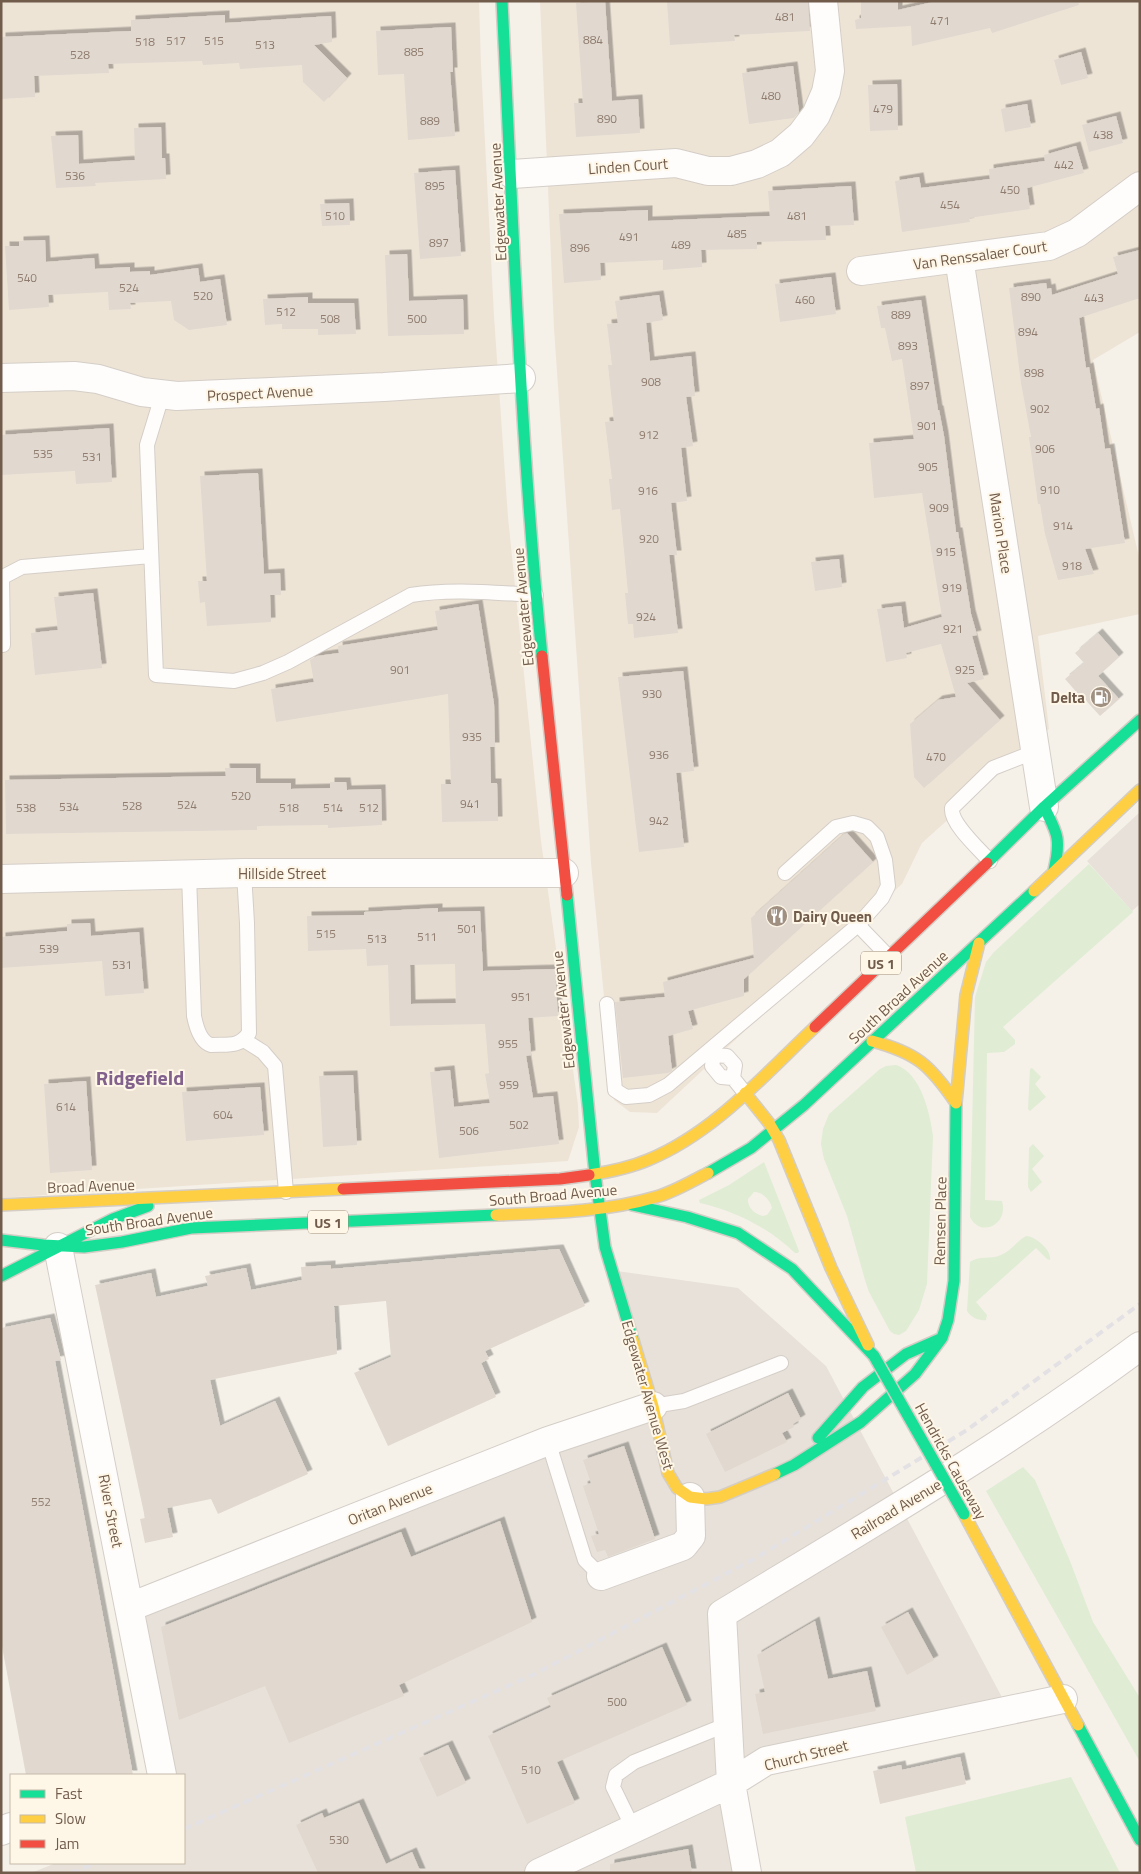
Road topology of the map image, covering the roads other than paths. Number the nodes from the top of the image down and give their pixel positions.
1 (502, 1) edge
2 (823, 1) edge
3 (512, 174) junction
4 (1140, 186) edge
5 (959, 258) junction
6 (861, 271) dead end
7 (1, 378) edge
8 (521, 378) junction
9 (162, 396) junction
10 (151, 556) junction
11 (1, 578) edge
12 (536, 595) junction
13 (3, 645) dead end
14 (1140, 720) edge
15 (1034, 752) junction
16 (1140, 790) edge
17 (1044, 807) junction
18 (990, 861) junction
19 (1054, 870) junction
20 (564, 872) junction
21 (785, 873) dead end
22 (1, 879) edge
23 (245, 886) junction
24 (189, 887) junction
25 (858, 925) junction
26 (979, 943) junction
27 (888, 956) junction
28 (608, 1004) dead end
29 (872, 1040) junction
30 (249, 1043) junction
31 (712, 1052) junction
32 (745, 1093) junction
33 (956, 1103) junction
34 (774, 1130) junction
35 (595, 1174) junction
36 (286, 1192) junction
37 (181, 1198) junction
38 (628, 1204) junction
39 (1, 1205) edge
40 (600, 1208) junction
41 (1, 1240) edge
42 (58, 1247) junction
43 (1, 1276) edge
44 (942, 1338) junction
45 (1140, 1346) edge
46 (874, 1356) junction
47 (781, 1362) dead end
48 (653, 1406) junction
49 (548, 1441) junction
50 (794, 1465) junction
51 (690, 1497) junction
52 (601, 1576) joint
53 (130, 1607) junction
54 (1063, 1700) junction
55 (728, 1724) junction
56 (162, 1774) edge
57 (731, 1782) junction
58 (633, 1828) junction
59 (1140, 1840) edge
60 (539, 1873) edge
61 (747, 1873) edge

1 - 3 main road, Edgewater Avenue
2 - 3 street, Linden Court
3 - 8 main road, Edgewater Avenue
4 - 5 street, Van Renssalaer Court
5 - 6 street, Van Renssalaer Court
5 - 15 street, Marion Place
7 - 9 street, Prospect Avenue
8 - 9 street, Prospect Avenue
8 - 12 main road, Edgewater Avenue
9 - 10 lane
10 - 11 lane
10 - 12 lane
11 - 13 lane
12 - 20 main road, Edgewater Avenue
14 - 17 main road, South Broad Avenue / US 1
15 - 17 street, Marion Place
15 - 18 lane
16 - 19 main road, South Broad Avenue / US 1
17 - 18 main road, South Broad Avenue / US 1
17 - 19 main road
18 - 27 main road, South Broad Avenue / US 1
19 - 26 main road, South Broad Avenue / US 1
20 - 23 street, Hillside Street
20 - 35 main road, Edgewater Avenue
21 - 25 lane
22 - 24 street, Hillside Street
23 - 24 street, Hillside Street
23 - 30 lane
24 - 30 lane
25 - 27 lane
25 - 31 lane
26 - 29 main road, South Broad Avenue / US 1
26 - 33 main road, Remsen Place
27 - 32 main road, South Broad Avenue / US 1
28 - 31 lane
29 - 33 main road
29 - 34 main road, South Broad Avenue / US 1
30 - 36 lane
31 - 32 lane
32 - 34 main road, Hendricks Causeway
32 - 35 main road, South Broad Avenue / US 1
33 - 44 main road, Remsen Place
34 - 38 main road, South Broad Avenue / US 1
34 - 46 main road, Hendricks Causeway
35 - 36 main road, South Broad Avenue / US 1
35 - 40 main road, Edgewater Avenue
36 - 37 main road, South Broad Avenue / US 1
37 - 39 main road, Broad Avenue / US 1
37 - 42 main road
38 - 40 main road, South Broad Avenue / US 1
38 - 46 main road
40 - 42 main road, South Broad Avenue / US 1
40 - 48 main road, Edgewater Avenue West
41 - 42 main road, US 1
42 - 43 main road
42 - 53 street, River Street
44 - 50 main road, Remsen Place
44 - 50 main road, Remsen Place
45 - 55 street, Railroad Avenue
46 - 54 main road, Hendricks Causeway, bridge
47 - 48 lane
48 - 49 street, Oritan Avenue
48 - 51 main road, Edgewater Avenue West
49 - 52 lane
49 - 53 street, Oritan Avenue
50 - 51 main road, Remsen Place
51 - 52 street
53 - 56 street, River Street
54 - 57 street, Church Street
54 - 59 main road, Hendricks Causeway
55 - 57 street
55 - 58 lane
57 - 58 street, Church Street
57 - 61 street
58 - 60 street, Church Street

